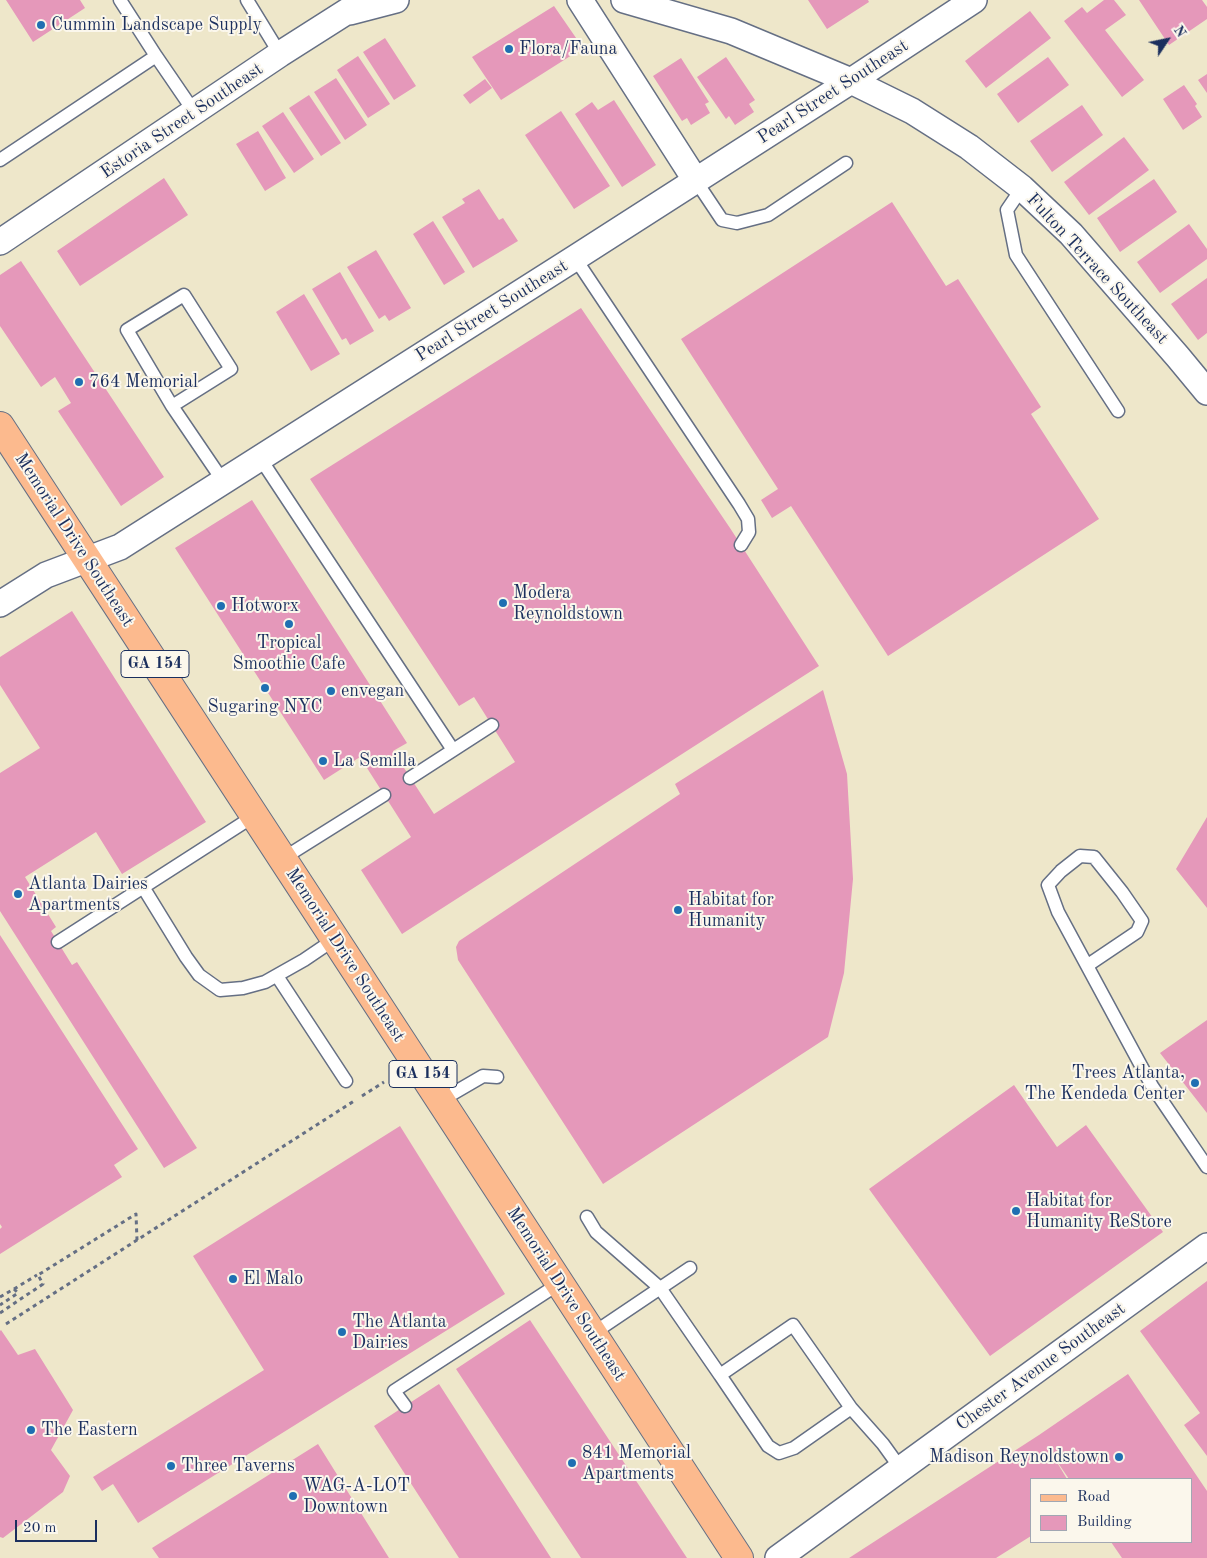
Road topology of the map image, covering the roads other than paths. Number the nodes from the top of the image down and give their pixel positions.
1 (120, 0) edge
2 (247, 0) edge
3 (365, 0) edge
4 (396, 0) edge
5 (580, 0) edge
6 (624, 0) edge
7 (974, 0) edge
8 (345, 14) junction
9 (280, 54) junction
10 (156, 56) junction
11 (851, 81) junction
12 (195, 113) junction
13 (0, 160) edge
14 (846, 163) dead end
15 (696, 180) junction
16 (1022, 188) junction
17 (0, 242) edge
18 (575, 258) junction
19 (1207, 392) edge
20 (172, 406) junction
21 (1118, 411) dead end
22 (0, 426) edge
23 (260, 458) junction
24 (223, 481) junction
25 (741, 545) dead end
26 (87, 560) junction
27 (0, 604) edge
28 (492, 725) dead end
29 (454, 750) junction
30 (410, 778) dead end
31 (384, 794) dead end
32 (254, 816) junction
33 (282, 859) junction
34 (143, 888) junction
35 (335, 939) junction
36 (58, 942) dead end
37 (1088, 965) junction
38 (277, 976) junction
39 (497, 1077) dead end
40 (346, 1081) dead end
41 (440, 1101) junction
42 (1207, 1167) edge
43 (587, 1217) dead end
44 (1207, 1246) edge
45 (690, 1268) dead end
46 (560, 1283) junction
47 (660, 1288) junction
48 (592, 1334) junction
49 (720, 1375) junction
50 (404, 1406) dead end
51 (851, 1408) junction
52 (901, 1469) junction
53 (739, 1558) edge
54 (778, 1558) edge

1 - 10 lane
2 - 9 lane
3 - 8 street, Estoria Street Southeast
4 - 8 street
5 - 15 street
6 - 11 street, Fulton Terrace Southeast
7 - 11 street, Pearl Street Southeast
8 - 9 street, Estoria Street Southeast
9 - 12 street, Estoria Street Southeast
10 - 12 lane
10 - 13 lane
11 - 15 street, Pearl Street Southeast
11 - 16 street, Fulton Terrace Southeast
12 - 17 street, Estoria Street Southeast
14 - 15 lane
15 - 18 street, Pearl Street Southeast
16 - 19 street, Fulton Terrace Southeast
16 - 21 lane
18 - 23 street, Pearl Street Southeast
18 - 25 lane
20 - 20 lane
20 - 24 lane
22 - 26 main road, Memorial Drive Southeast / GA 154
23 - 24 street, Pearl Street Southeast
23 - 29 lane
24 - 26 street, Pearl Street Southeast
26 - 27 street, Pearl Street Southeast
26 - 32 main road, Memorial Drive Southeast / GA 154
28 - 29 lane
29 - 30 lane
31 - 33 lane
32 - 33 main road, Memorial Drive Southeast / GA 154
32 - 34 lane
33 - 35 main road, Memorial Drive Southeast / GA 154
34 - 36 lane
34 - 38 lane
35 - 38 lane
35 - 41 main road, Memorial Drive Southeast / GA 154
37 - 37 lane
37 - 42 lane
38 - 40 lane
39 - 41 lane
41 - 46 main road, Memorial Drive Southeast / GA 154
43 - 47 lane
44 - 52 street, Chester Avenue Southeast
45 - 47 lane
46 - 48 main road, Memorial Drive Southeast / GA 154
46 - 50 lane
47 - 48 lane
47 - 49 lane
48 - 53 main road, Memorial Drive Southeast / GA 154
49 - 51 lane
49 - 51 lane
51 - 52 lane
52 - 54 street, Chester Avenue Southeast

